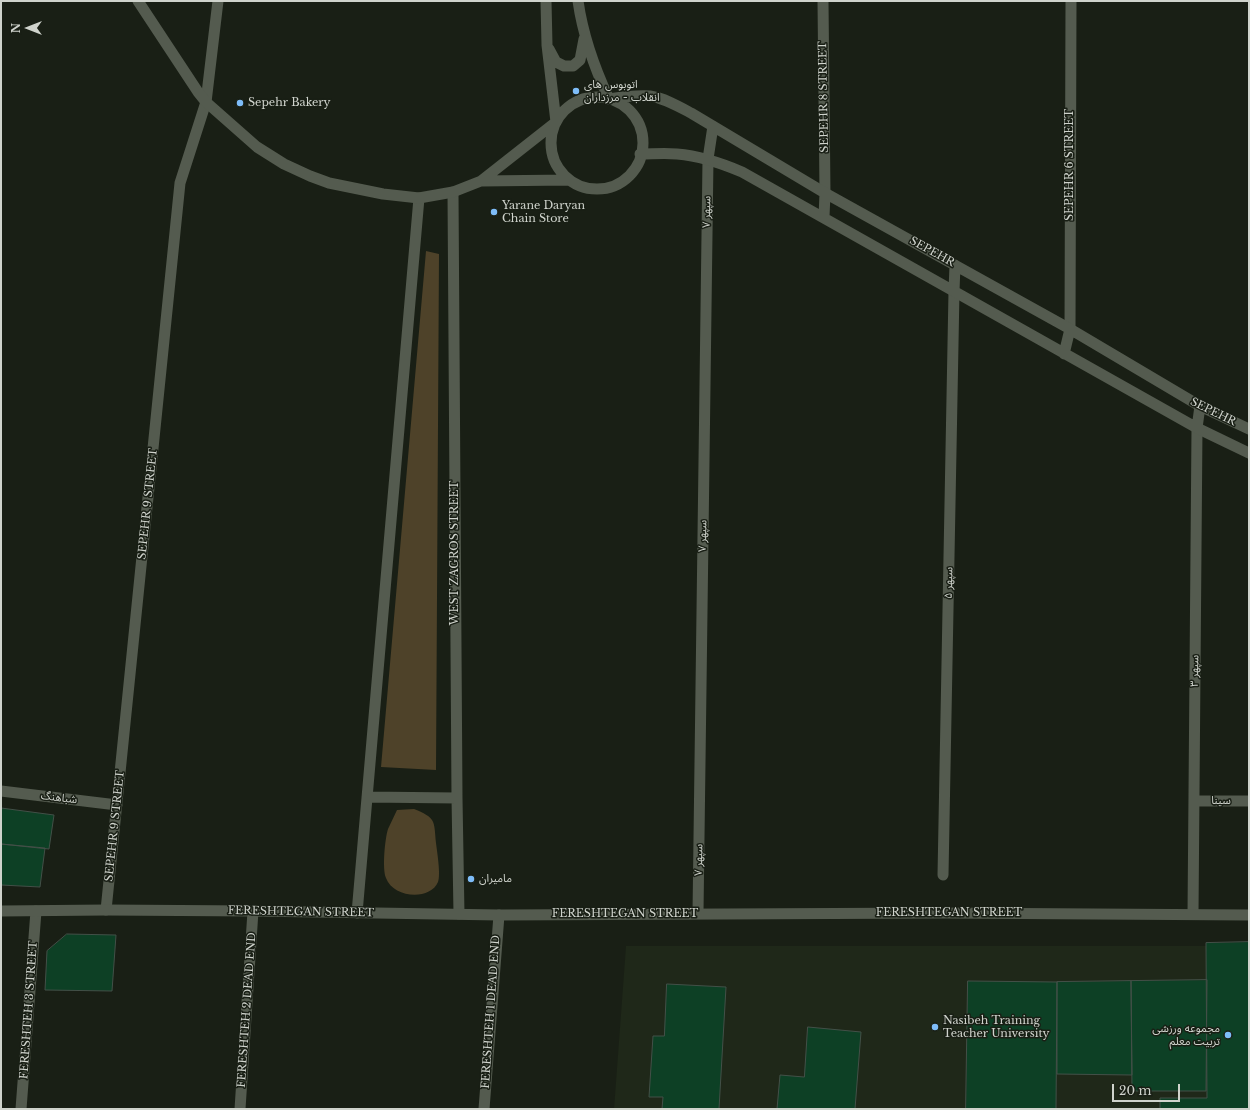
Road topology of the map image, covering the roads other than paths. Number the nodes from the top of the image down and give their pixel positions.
1 (138, 1) edge
2 (218, 1) edge
3 (546, 1) edge
4 (578, 1) edge
5 (823, 1) edge
6 (1071, 1) edge
7 (584, 33) junction
8 (547, 45) junction
9 (609, 99) junction
10 (206, 102) junction
11 (556, 122) junction
12 (713, 126) junction
13 (640, 154) junction
14 (708, 159) junction
15 (569, 180) junction
16 (481, 181) junction
17 (452, 192) junction
18 (825, 193) junction
19 (419, 198) junction
20 (824, 217) junction
21 (955, 265) junction
22 (954, 291) junction
23 (1070, 329) junction
24 (1064, 354) junction
25 (1200, 406) junction
26 (1198, 428) junction
27 (1249, 429) edge
28 (1249, 453) edge
29 (1, 791) edge
30 (367, 797) junction
31 (457, 798) junction
32 (1194, 801) junction
33 (1249, 801) edge
34 (117, 805) junction
35 (944, 875) dead end
36 (106, 910) junction
37 (1, 911) edge
38 (36, 911) junction
39 (253, 911) junction
40 (357, 913) junction
41 (698, 913) junction
42 (459, 914) junction
43 (1192, 914) junction
44 (499, 915) junction
45 (1249, 915) edge
46 (21, 1109) edge
47 (240, 1109) edge
48 (484, 1109) edge

1 - 10 street
2 - 10 street, SEPEHR 9 STREET
3 - 8 street
4 - 7 street
5 - 18 street, SEPEHR 8 STREET
6 - 23 street, SEPEHR 6 STREET
7 - 8 street
7 - 9 street
8 - 11 street
9 - 11 street
9 - 12 street, SEPEHR
9 - 13 street
10 - 19 street
10 - 34 street, SEPEHR 9 STREET
11 - 15 street
11 - 16 street
12 - 14 street, سپهر ۷
12 - 18 street, SEPEHR
13 - 14 street, SEPEHR
13 - 15 street
14 - 20 street, SEPEHR
14 - 41 street, سپهر ۷
15 - 16 street
16 - 17 street
17 - 19 street
17 - 31 street, WEST ZAGROS STREET
18 - 20 street, SEPEHR 8 STREET
18 - 21 street, SEPEHR
19 - 30 street
20 - 22 street, SEPEHR
21 - 22 street, سپهر ۵
21 - 23 street, SEPEHR
22 - 24 street, SEPEHR
22 - 35 street, سپهر ۵
23 - 24 street, SEPEHR 6 STREET
23 - 25 street, SEPEHR
24 - 26 street, SEPEHR
25 - 26 street, سپهر ۳
25 - 27 street, SEPEHR
26 - 28 street, SEPEHR
26 - 32 street, سپهر ۳
29 - 34 street, شباهنگ
30 - 31 street
30 - 40 street
31 - 42 street, WEST ZAGROS STREET
32 - 33 street, سینا
32 - 43 street, سپهر ۳
34 - 36 street, SEPEHR 9 STREET
36 - 38 street, FERESHTEGAN STREET
36 - 39 street, FERESHTEGAN STREET
37 - 38 street, FERESHTEGAN STREET
38 - 46 street, FERESHTEH 3 STREET
39 - 40 street, FERESHTEGAN STREET
39 - 47 street, FERESHTEH 2 DEAD END
40 - 42 street, FERESHTEGAN STREET
41 - 43 street, FERESHTEGAN STREET
41 - 44 street, FERESHTEGAN STREET
42 - 44 street, FERESHTEGAN STREET
43 - 45 street, FERESHTEGAN STREET
44 - 48 street, FERESHTEH 1 DEAD END

